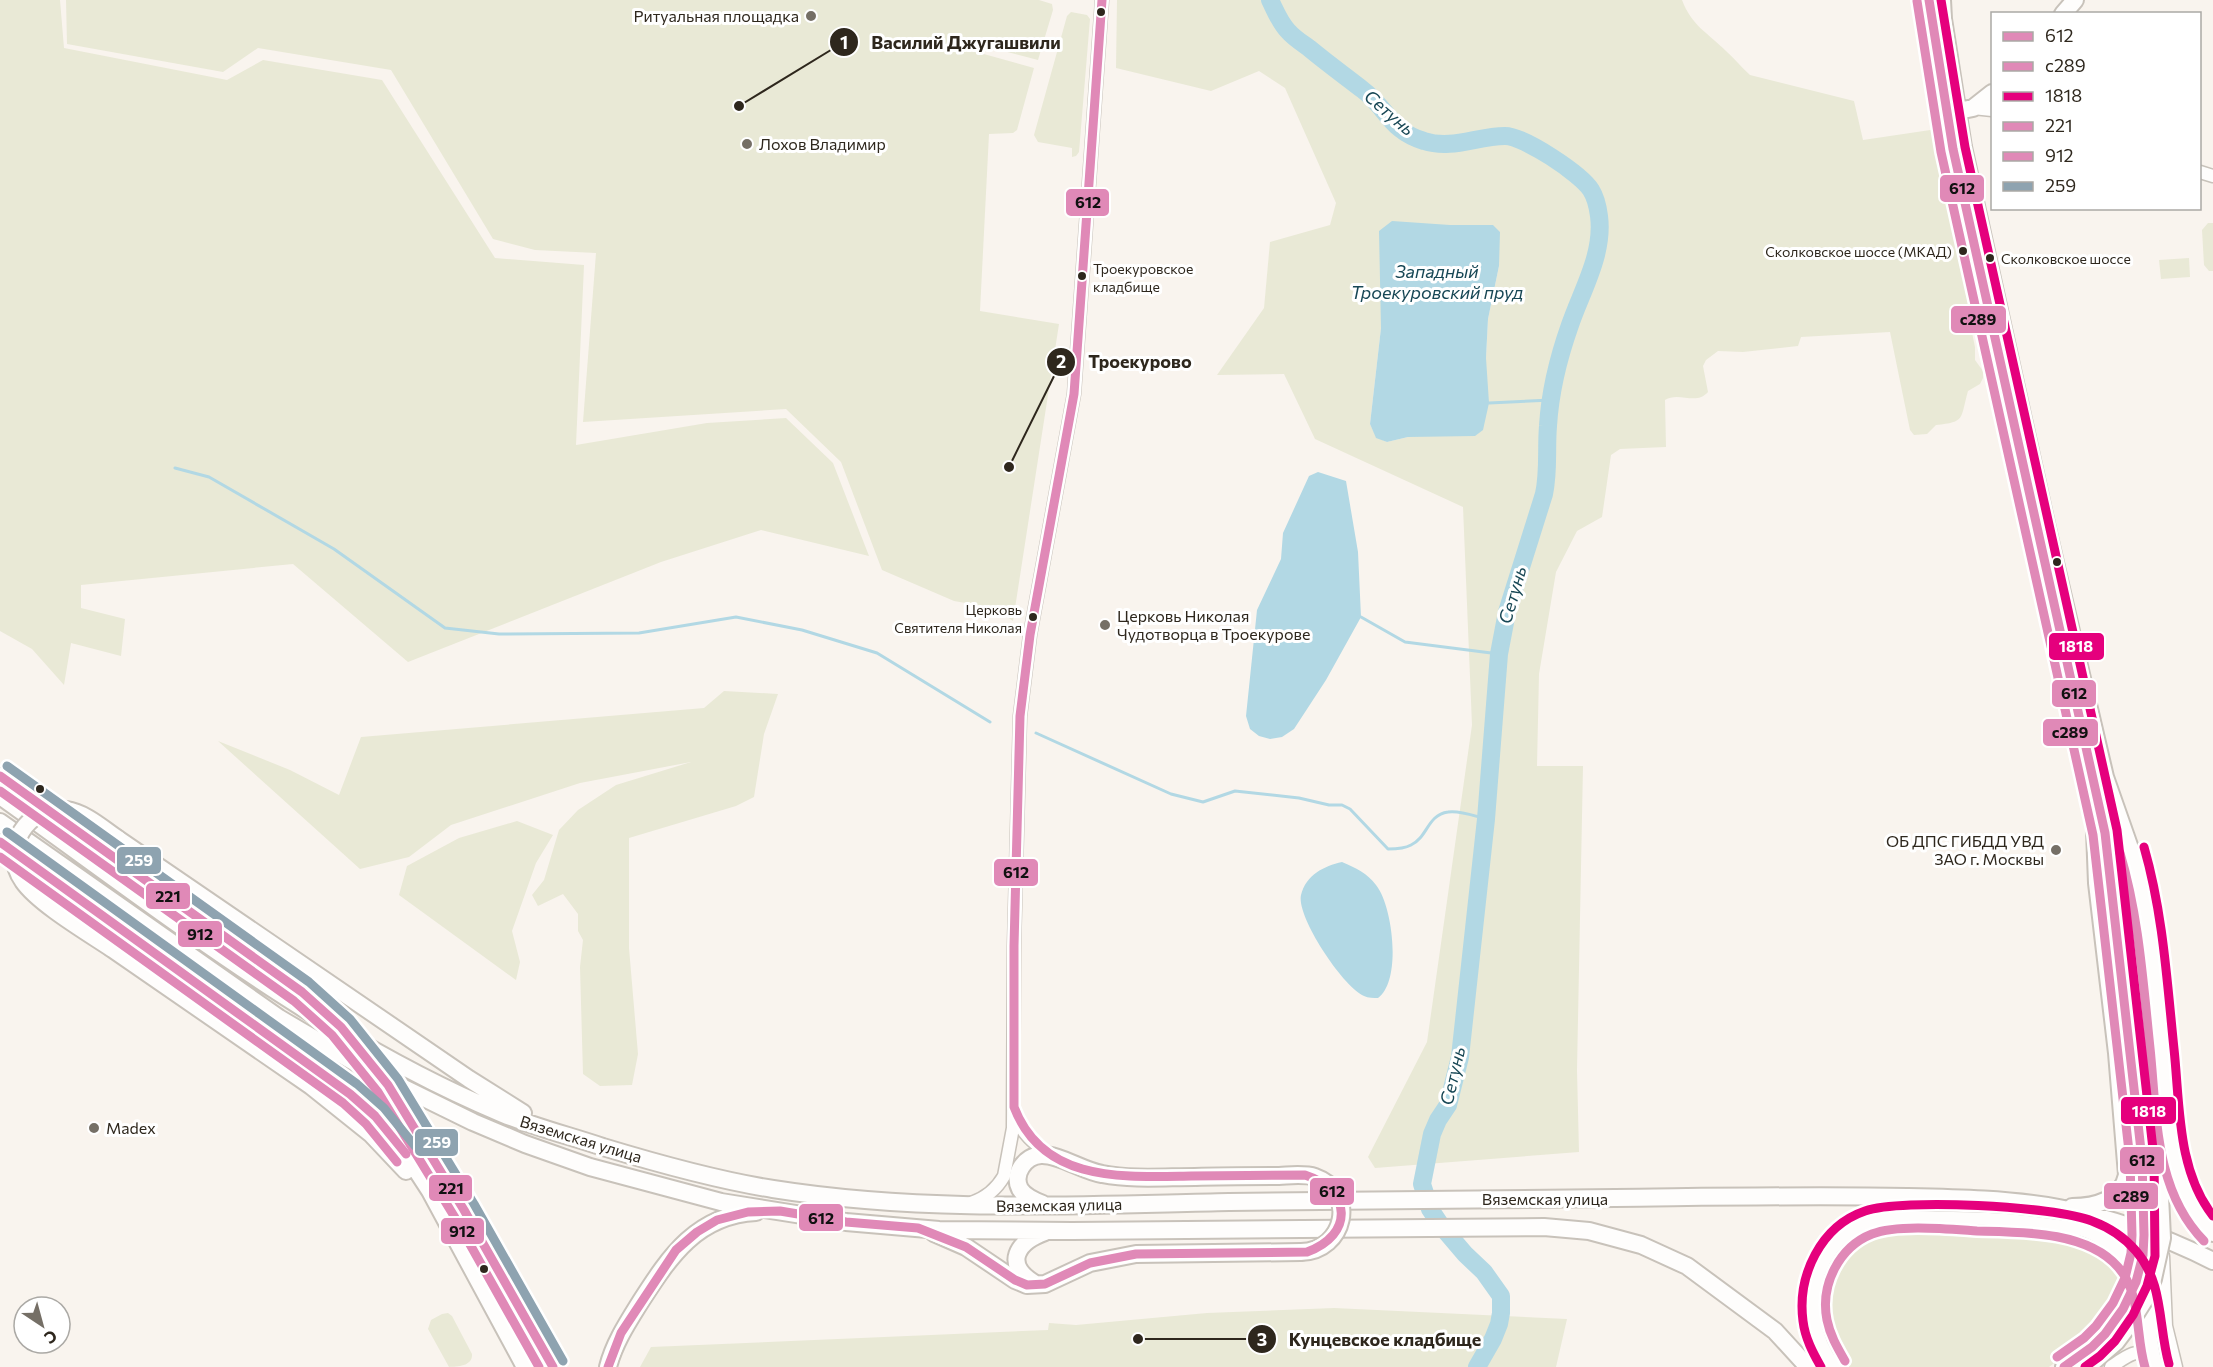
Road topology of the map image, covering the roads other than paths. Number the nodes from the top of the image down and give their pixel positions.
1 (1102, 0) edge
2 (1929, 0) edge
3 (1942, 0) edge
4 (2075, 0) edge
5 (2065, 12) edge
6 (1991, 94) edge
7 (1991, 110) edge
8 (1959, 111) junction
9 (2089, 753) junction
10 (0, 776) edge
11 (2106, 777) junction
12 (0, 796) edge
13 (0, 822) edge
14 (0, 842) edge
15 (2136, 1027) junction
16 (1014, 1107) junction
17 (1013, 1128) junction
18 (558, 1133) junction
19 (1043, 1156) junction
20 (1016, 1166) junction
21 (2127, 1174) junction
22 (2178, 1177) junction
23 (1000, 1182) junction
24 (1018, 1184) junction
25 (964, 1206) junction
26 (1049, 1206) junction
27 (2056, 1207) junction
28 (780, 1211) junction
29 (447, 1224) junction
30 (918, 1228) junction
31 (1049, 1231) junction
32 (2213, 1233) edge
33 (2162, 1238) junction
34 (2213, 1261) edge
35 (1037, 1285) junction
36 (2122, 1323) junction
37 (2155, 1361) edge
38 (525, 1367) edge
39 (553, 1367) edge
40 (608, 1367) edge
41 (1808, 1367) edge
42 (1835, 1367) edge
43 (2064, 1367) edge
44 (2087, 1367) edge
45 (2111, 1367) edge
46 (2176, 1367) edge

1 - 16 street
2 - 8 main road
3 - 8 main road
4 - 5 main road
6 - 8 main road
7 - 8 street
8 - 9 main road
8 - 11 main road
9 - 15 main road
9 - 21 main road
10 - 39 main road, bridge
11 - 15 main road
11 - 22 main road
12 - 18 main road, Вяземская улица
13 - 28 main road, Вяземская улица
14 - 29 main road
15 - 33 main road, bridge
15 - 36 main road, bridge
16 - 17 street
16 - 19 street
17 - 19 street
17 - 20 street
17 - 23 street
18 - 25 main road, Вяземская улица
18 - 29 main road, bridge
19 - 20 street
19 - 24 main road
19 - 35 main road, bridge
20 - 23 street
20 - 24 street
21 - 22 street
21 - 27 main road
22 - 32 main road
23 - 25 street
24 - 26 main road
25 - 26 main road, Вяземская улица
26 - 27 main road, Вяземская улица
27 - 34 main road, Вяземская улица
28 - 30 main road, Вяземская улица
28 - 40 main road
29 - 38 main road
30 - 31 main road, Вяземская улица
30 - 35 main road
31 - 35 main road
31 - 41 main road, Вяземская улица
33 - 36 main road, bridge
33 - 46 street, bridge
36 - 43 main road
36 - 44 main road
37 - 42 street
37 - 45 street

